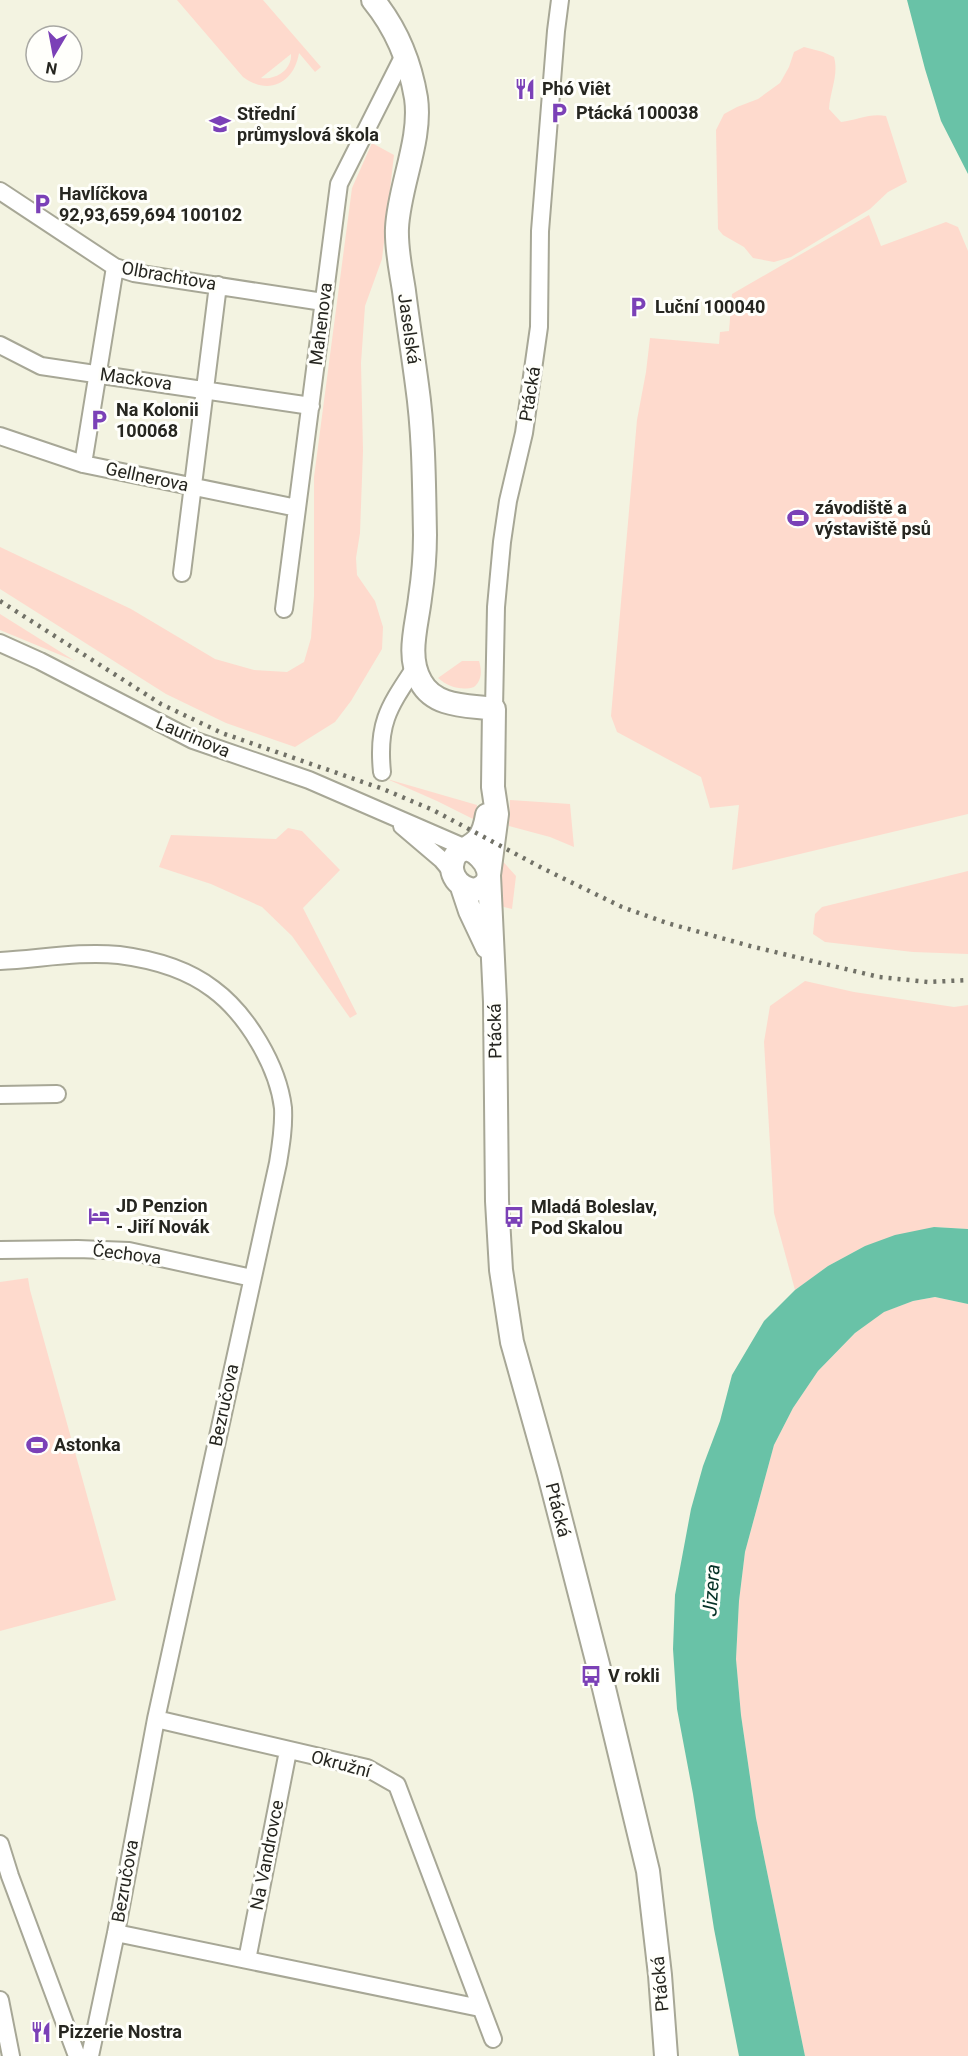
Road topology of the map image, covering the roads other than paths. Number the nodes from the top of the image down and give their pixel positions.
1 (373, 0) edge
2 (560, 0) edge
3 (405, 53) junction
4 (0, 191) edge
5 (115, 267) junction
6 (218, 285) junction
7 (323, 302) junction
8 (0, 345) edge
9 (99, 373) junction
10 (204, 388) junction
11 (311, 406) junction
12 (0, 436) edge
13 (83, 464) junction
14 (191, 487) junction
15 (297, 508) junction
16 (182, 573) dead end
17 (284, 609) dead end
18 (0, 644) edge
19 (414, 669) junction
20 (494, 709) junction
21 (382, 772) dead end
22 (493, 787) junction
23 (392, 818) junction
24 (468, 849) junction
25 (489, 875) junction
26 (457, 880) junction
27 (493, 959) junction
28 (0, 962) edge
29 (57, 1094) dead end
30 (0, 1095) edge
31 (0, 1250) edge
32 (252, 1278) junction
33 (156, 1719) junction
34 (288, 1751) junction
35 (0, 1844) edge
36 (116, 1932) junction
37 (246, 1960) junction
38 (0, 2000) edge
39 (480, 2008) junction
40 (493, 2039) dead end
41 (11, 2056) edge
42 (77, 2056) edge
43 (90, 2056) edge
44 (666, 2056) edge

1 - 3 street, Jaselská
2 - 20 street, Ptácká
3 - 7 street, Mahenova
3 - 19 street, Jaselská
4 - 5 street, Olbrachtova
5 - 6 street, Olbrachtova
5 - 9 street
6 - 7 street, Olbrachtova
6 - 10 street
7 - 11 street, Mahenova
8 - 9 street, Mackova
9 - 10 street, Mackova
9 - 13 street
10 - 11 street, Mackova
10 - 14 street
11 - 15 street, Mahenova
12 - 13 street, Gellnerova
13 - 14 street, Gellnerova
14 - 15 street, Gellnerova
14 - 16 street
15 - 17 street, Mahenova
18 - 23 street, Laurinova
19 - 20 street
19 - 21 street
20 - 22 street, Ptácká
22 - 24 street, Ptácká
22 - 25 street, Ptácká
23 - 24 street, Laurinova
23 - 26 street, Laurinova
24 - 25 street
24 - 26 street
25 - 26 street
25 - 27 street, Ptácká
26 - 27 street, Ptácká
27 - 44 street, Ptácká
28 - 32 street, Bezručova
29 - 30 street
31 - 32 street, Čechova
32 - 33 street, Bezručova
33 - 34 street, Okružní
33 - 36 street, Bezručova
34 - 37 street, Na Vandrovce
34 - 39 street, Okružní
35 - 42 street
36 - 37 street
36 - 43 street, Bezručova
37 - 39 street
38 - 41 street
39 - 40 street, Okružní

